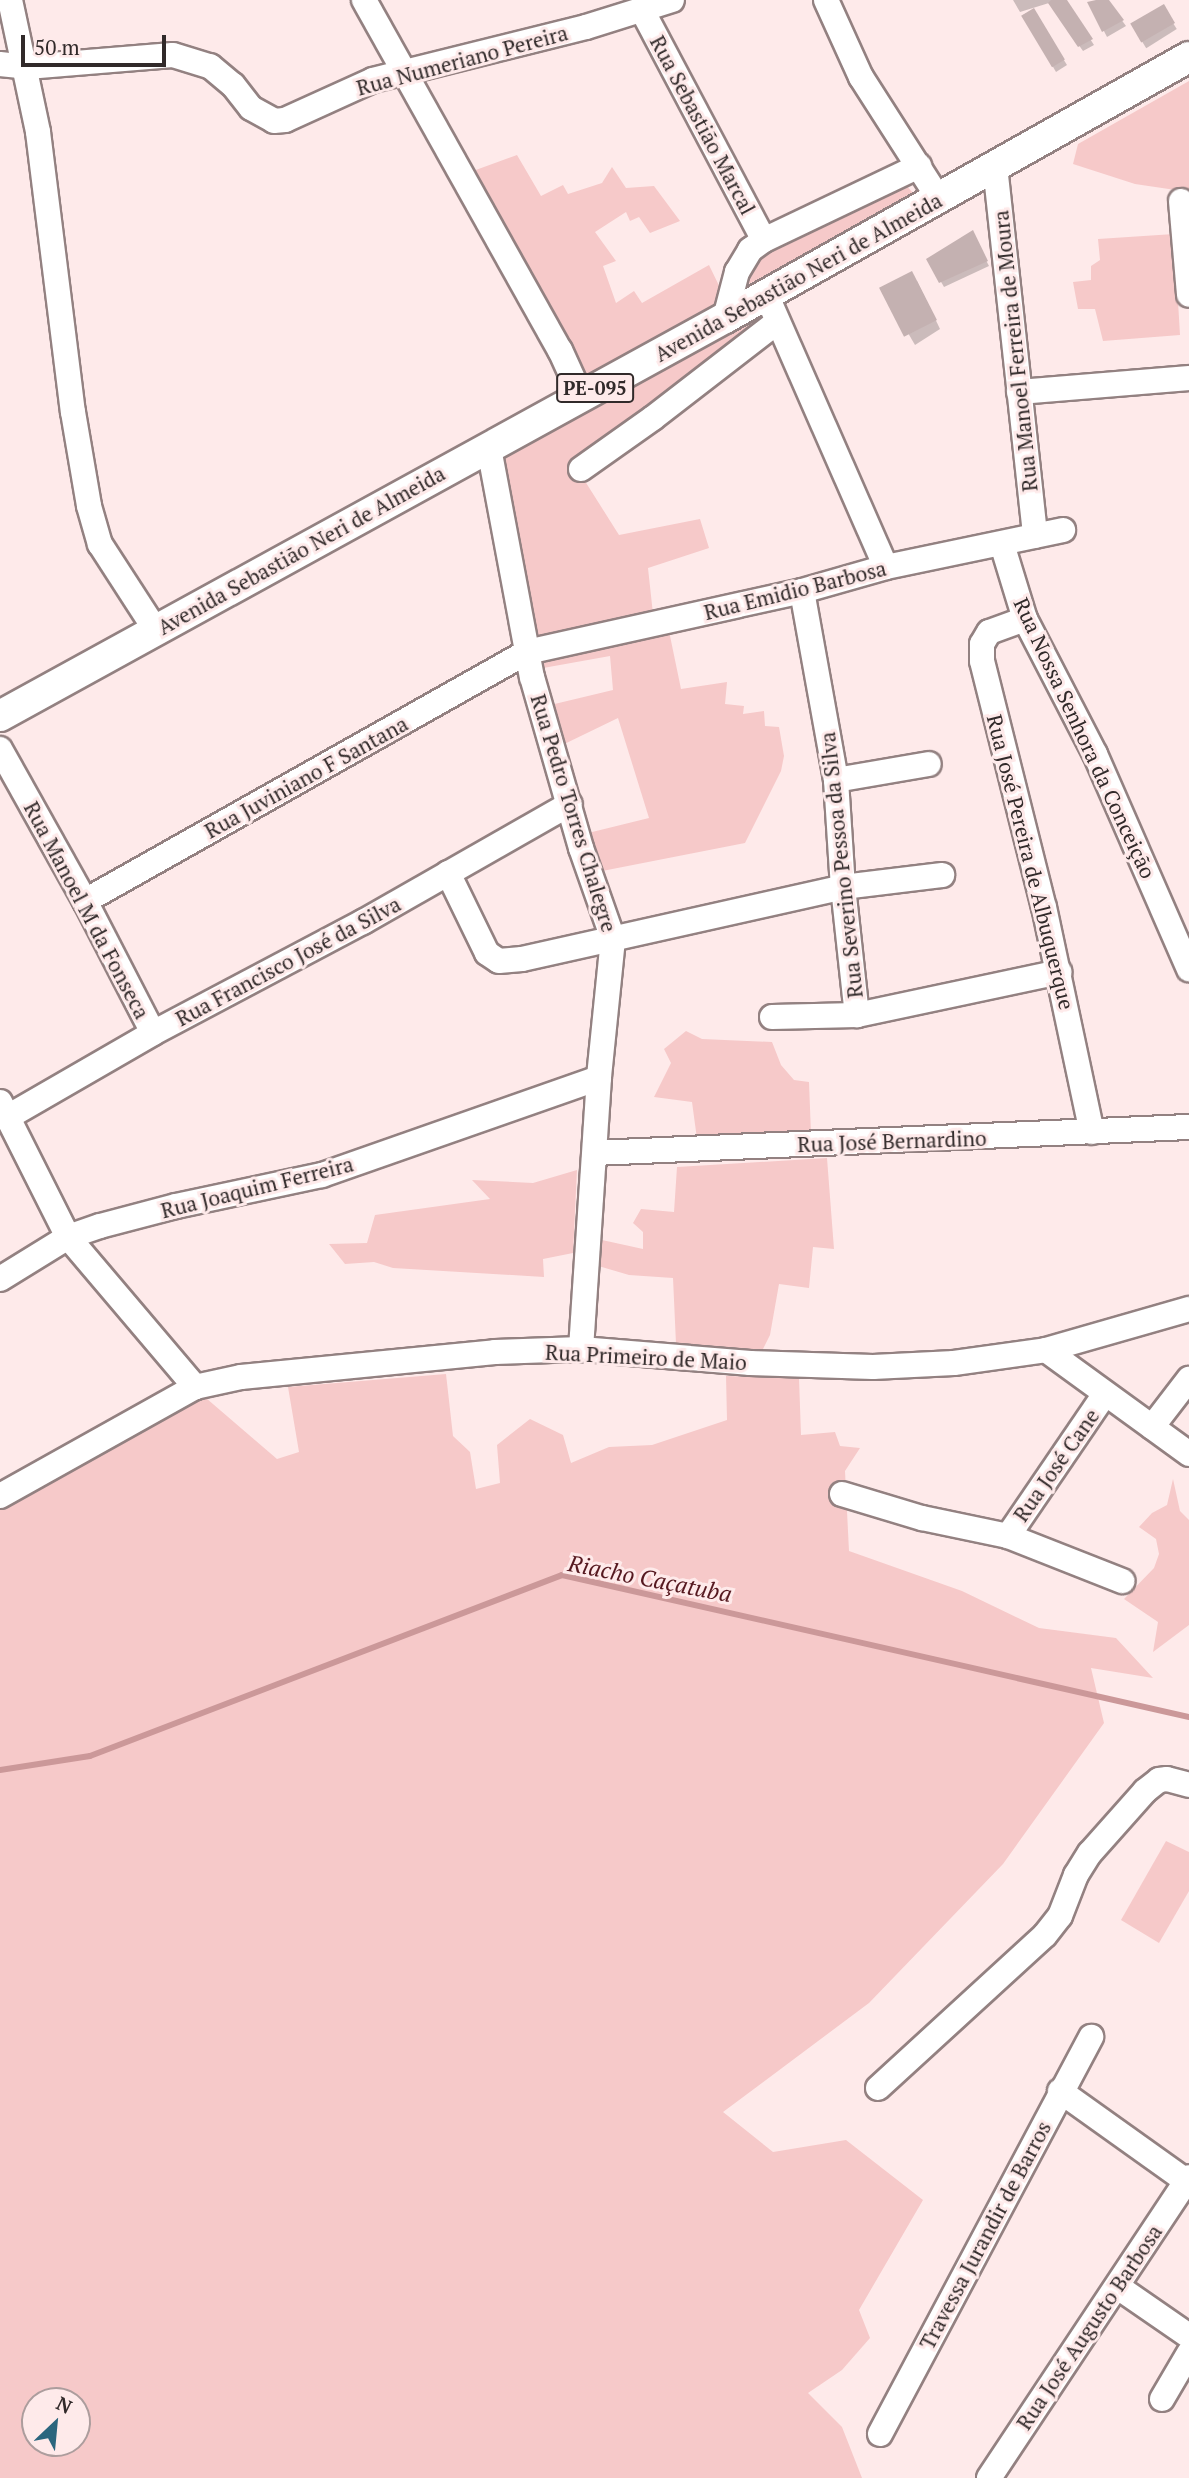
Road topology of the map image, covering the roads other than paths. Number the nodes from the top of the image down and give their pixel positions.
1 (10, 0) edge
2 (363, 0) edge
3 (672, 0) edge
4 (826, 0) edge
5 (642, 9) junction
6 (1189, 57) edge
7 (0, 64) edge
8 (27, 67) junction
9 (403, 72) junction
10 (919, 166) junction
11 (995, 166) junction
12 (939, 199) junction
13 (1181, 201) dead end
14 (764, 240) junction
15 (766, 294) junction
16 (1189, 295) edge
17 (725, 318) junction
18 (777, 322) junction
19 (1189, 378) edge
20 (1019, 392) junction
21 (581, 396) junction
22 (489, 447) junction
23 (581, 468) dead end
24 (1063, 530) dead end
25 (1035, 536) junction
26 (1002, 544) junction
27 (886, 567) junction
28 (802, 591) junction
29 (1025, 619) junction
30 (155, 629) junction
31 (527, 652) junction
32 (0, 716) edge
33 (0, 749) edge
34 (929, 764) dead end
35 (836, 780) junction
36 (570, 804) junction
37 (448, 873) junction
38 (942, 875) dead end
39 (843, 887) junction
40 (85, 901) junction
41 (613, 940) junction
42 (1187, 957) edge
43 (1059, 972) junction
44 (857, 1015) junction
45 (772, 1017) dead end
46 (153, 1033) junction
47 (599, 1078) junction
48 (3, 1109) edge
49 (1189, 1128) edge
50 (1092, 1132) junction
51 (595, 1153) junction
52 (68, 1237) junction
53 (0, 1279) edge
54 (1189, 1309) edge
55 (581, 1349) junction
56 (1046, 1350) junction
57 (1189, 1379) edge
58 (195, 1387) junction
59 (1105, 1394) junction
60 (1152, 1427) junction
61 (1189, 1454) edge
62 (842, 1494) dead end
63 (0, 1496) edge
64 (1008, 1536) junction
65 (1122, 1581) dead end
66 (1189, 1785) edge
67 (1091, 2037) dead end
68 (878, 2088) dead end
69 (1060, 2091) junction
70 (1188, 2179) edge
71 (1118, 2287) junction
72 (1189, 2336) edge
73 (1189, 2353) edge
74 (1162, 2399) dead end
75 (880, 2434) dead end
76 (989, 2478) edge

1 - 8 street
2 - 9 street
3 - 5 street, Rua Numeriano Pereira
4 - 10 street
5 - 9 street, Rua Numeriano Pereira
5 - 14 street, Rua Sebastião Marcal
6 - 11 main road, Avenida Sebastião Neri de Almeida / PE-095
7 - 8 street
8 - 9 street, Rua Numeriano Pereira
8 - 30 street
9 - 21 street
10 - 12 street
10 - 14 street
11 - 12 main road, Avenida Sebastião Neri de Almeida / PE-095
11 - 20 street, Rua Manoel Ferreira de Moura
12 - 15 main road, Avenida Sebastião Neri de Almeida / PE-095
13 - 16 street
14 - 17 street
15 - 17 main road, Avenida Sebastião Neri de Almeida / PE-095
15 - 18 street
17 - 21 main road, Avenida Sebastião Neri de Almeida / PE-095
18 - 23 street
18 - 27 street
19 - 20 street
20 - 25 street, Rua Manoel Ferreira de Moura
21 - 22 main road, Avenida Sebastião Neri de Almeida / PE-095
22 - 30 main road, Avenida Sebastião Neri de Almeida / PE-095
22 - 31 street, Rua Pedro Torres Chalegre
24 - 25 street, Rua Emidio Barbosa
25 - 26 street, Rua Emidio Barbosa
26 - 27 street, Rua Emidio Barbosa
26 - 29 street, Rua Nossa Senhora da Conceição
27 - 28 street, Rua Emidio Barbosa
28 - 31 street, Rua Emidio Barbosa
28 - 35 street, Rua Severino Pessoa da Silva
29 - 42 street, Rua Nossa Senhora da Conceição
29 - 43 street, Rua José Pereira de Albuquerque
30 - 32 main road, Avenida Sebastião Neri de Almeida / PE-095
31 - 36 street, Rua Pedro Torres Chalegre
31 - 40 street, Rua Juviniano F Santana
33 - 40 street, Rua Manoel M da Fonseca
34 - 35 street
35 - 39 street, Rua Severino Pessoa da Silva
36 - 37 street, Rua Francisco José da Silva
36 - 41 street, Rua Pedro Torres Chalegre
37 - 41 street
37 - 46 street, Rua Francisco José da Silva
38 - 39 street
39 - 41 street
39 - 44 street, Rua Severino Pessoa da Silva
40 - 46 street, Rua Manoel M da Fonseca
41 - 47 street, Rua Pedro Torres Chalegre
43 - 44 street
43 - 50 street, Rua José Pereira de Albuquerque
44 - 45 street
46 - 48 street, Rua Francisco José da Silva
47 - 51 street, Rua Pedro Torres Chalegre
47 - 52 street, Rua Joaquim Ferreira
48 - 52 street
49 - 50 street, Rua José Bernardino
50 - 51 street, Rua José Bernardino
51 - 55 street, Rua Pedro Torres Chalegre
52 - 53 street, Rua Joaquim Ferreira
52 - 58 street
54 - 56 street, Rua Primeiro de Maio
55 - 56 street, Rua Primeiro de Maio
55 - 58 street, Rua Primeiro de Maio
56 - 59 street
57 - 60 street
58 - 63 street, Rua Primeiro de Maio
59 - 60 street
59 - 64 street, Rua José Cane
60 - 61 street
62 - 64 street
64 - 65 street
66 - 68 street
67 - 69 street, Travessa Jurandir de Barros
69 - 70 street
69 - 75 street, Travessa Jurandir de Barros
70 - 71 street, Rua José Augusto Barbosa
71 - 72 street
71 - 76 street, Rua José Augusto Barbosa
73 - 74 street

